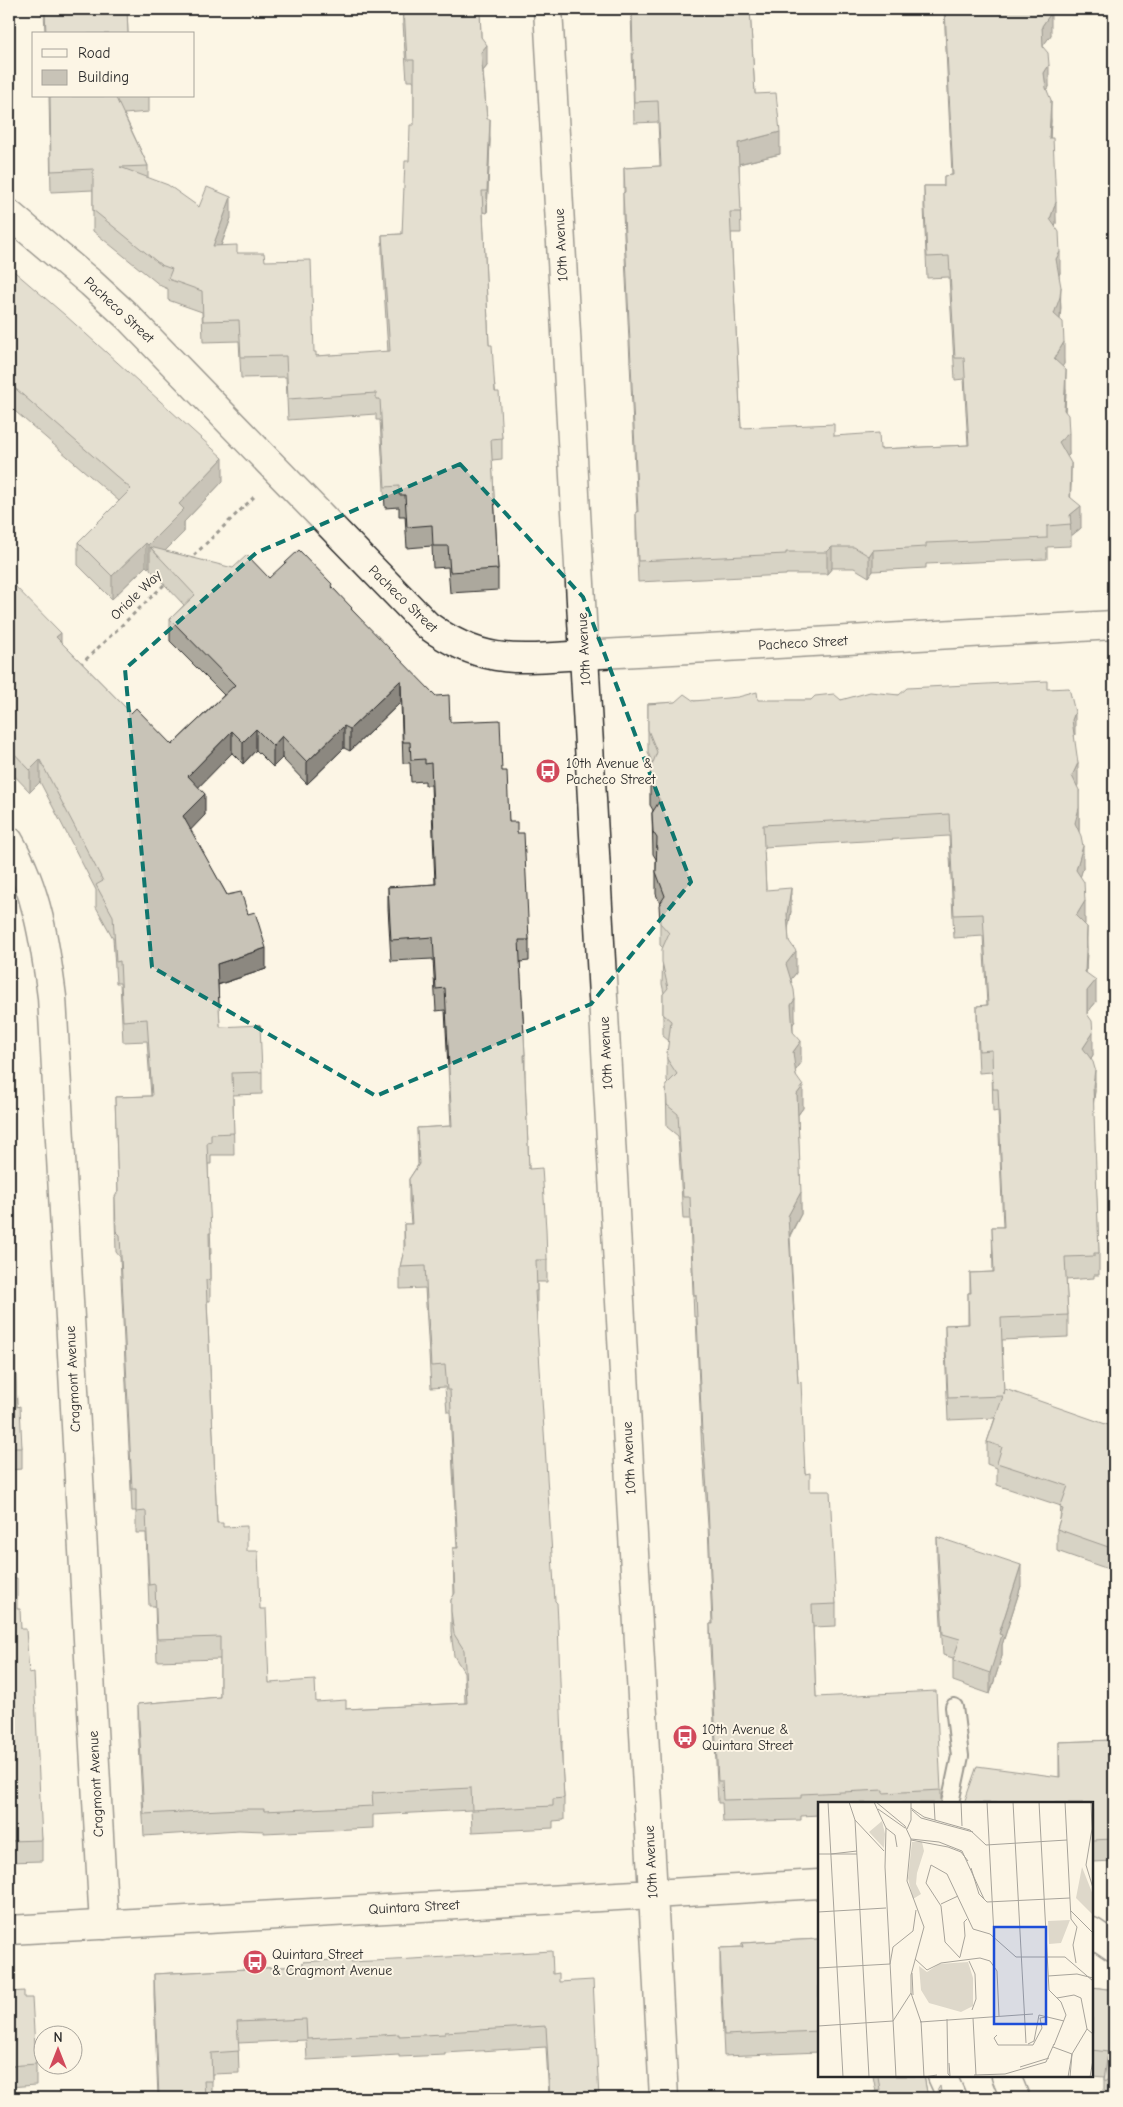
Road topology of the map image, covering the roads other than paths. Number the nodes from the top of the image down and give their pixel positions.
1 (548, 9) edge
2 (9, 214) edge
3 (1114, 625) edge
4 (584, 655) junction
5 (9, 841) edge
6 (954, 1707) dead end
7 (950, 1802) edge
8 (818, 1884) edge
9 (653, 1894) junction
10 (104, 1924) junction
11 (9, 1930) edge
12 (1093, 1933) edge
13 (1114, 1948) edge
14 (1093, 1955) edge
15 (942, 2077) edge
16 (1006, 2077) edge
17 (664, 2098) edge
18 (952, 2098) edge
19 (1015, 2098) edge

1 - 4 street, 10th Avenue
2 - 4 street, Pacheco Street
3 - 4 street, Pacheco Street
4 - 9 street, 10th Avenue
5 - 10 street, Cragmont Avenue
6 - 7 lane
8 - 9 street, Quintara Street
9 - 10 street, Quintara Street
9 - 17 street, 10th Avenue
10 - 11 street, Quintara Street
12 - 13 street
13 - 14 street
15 - 18 street
16 - 19 street

